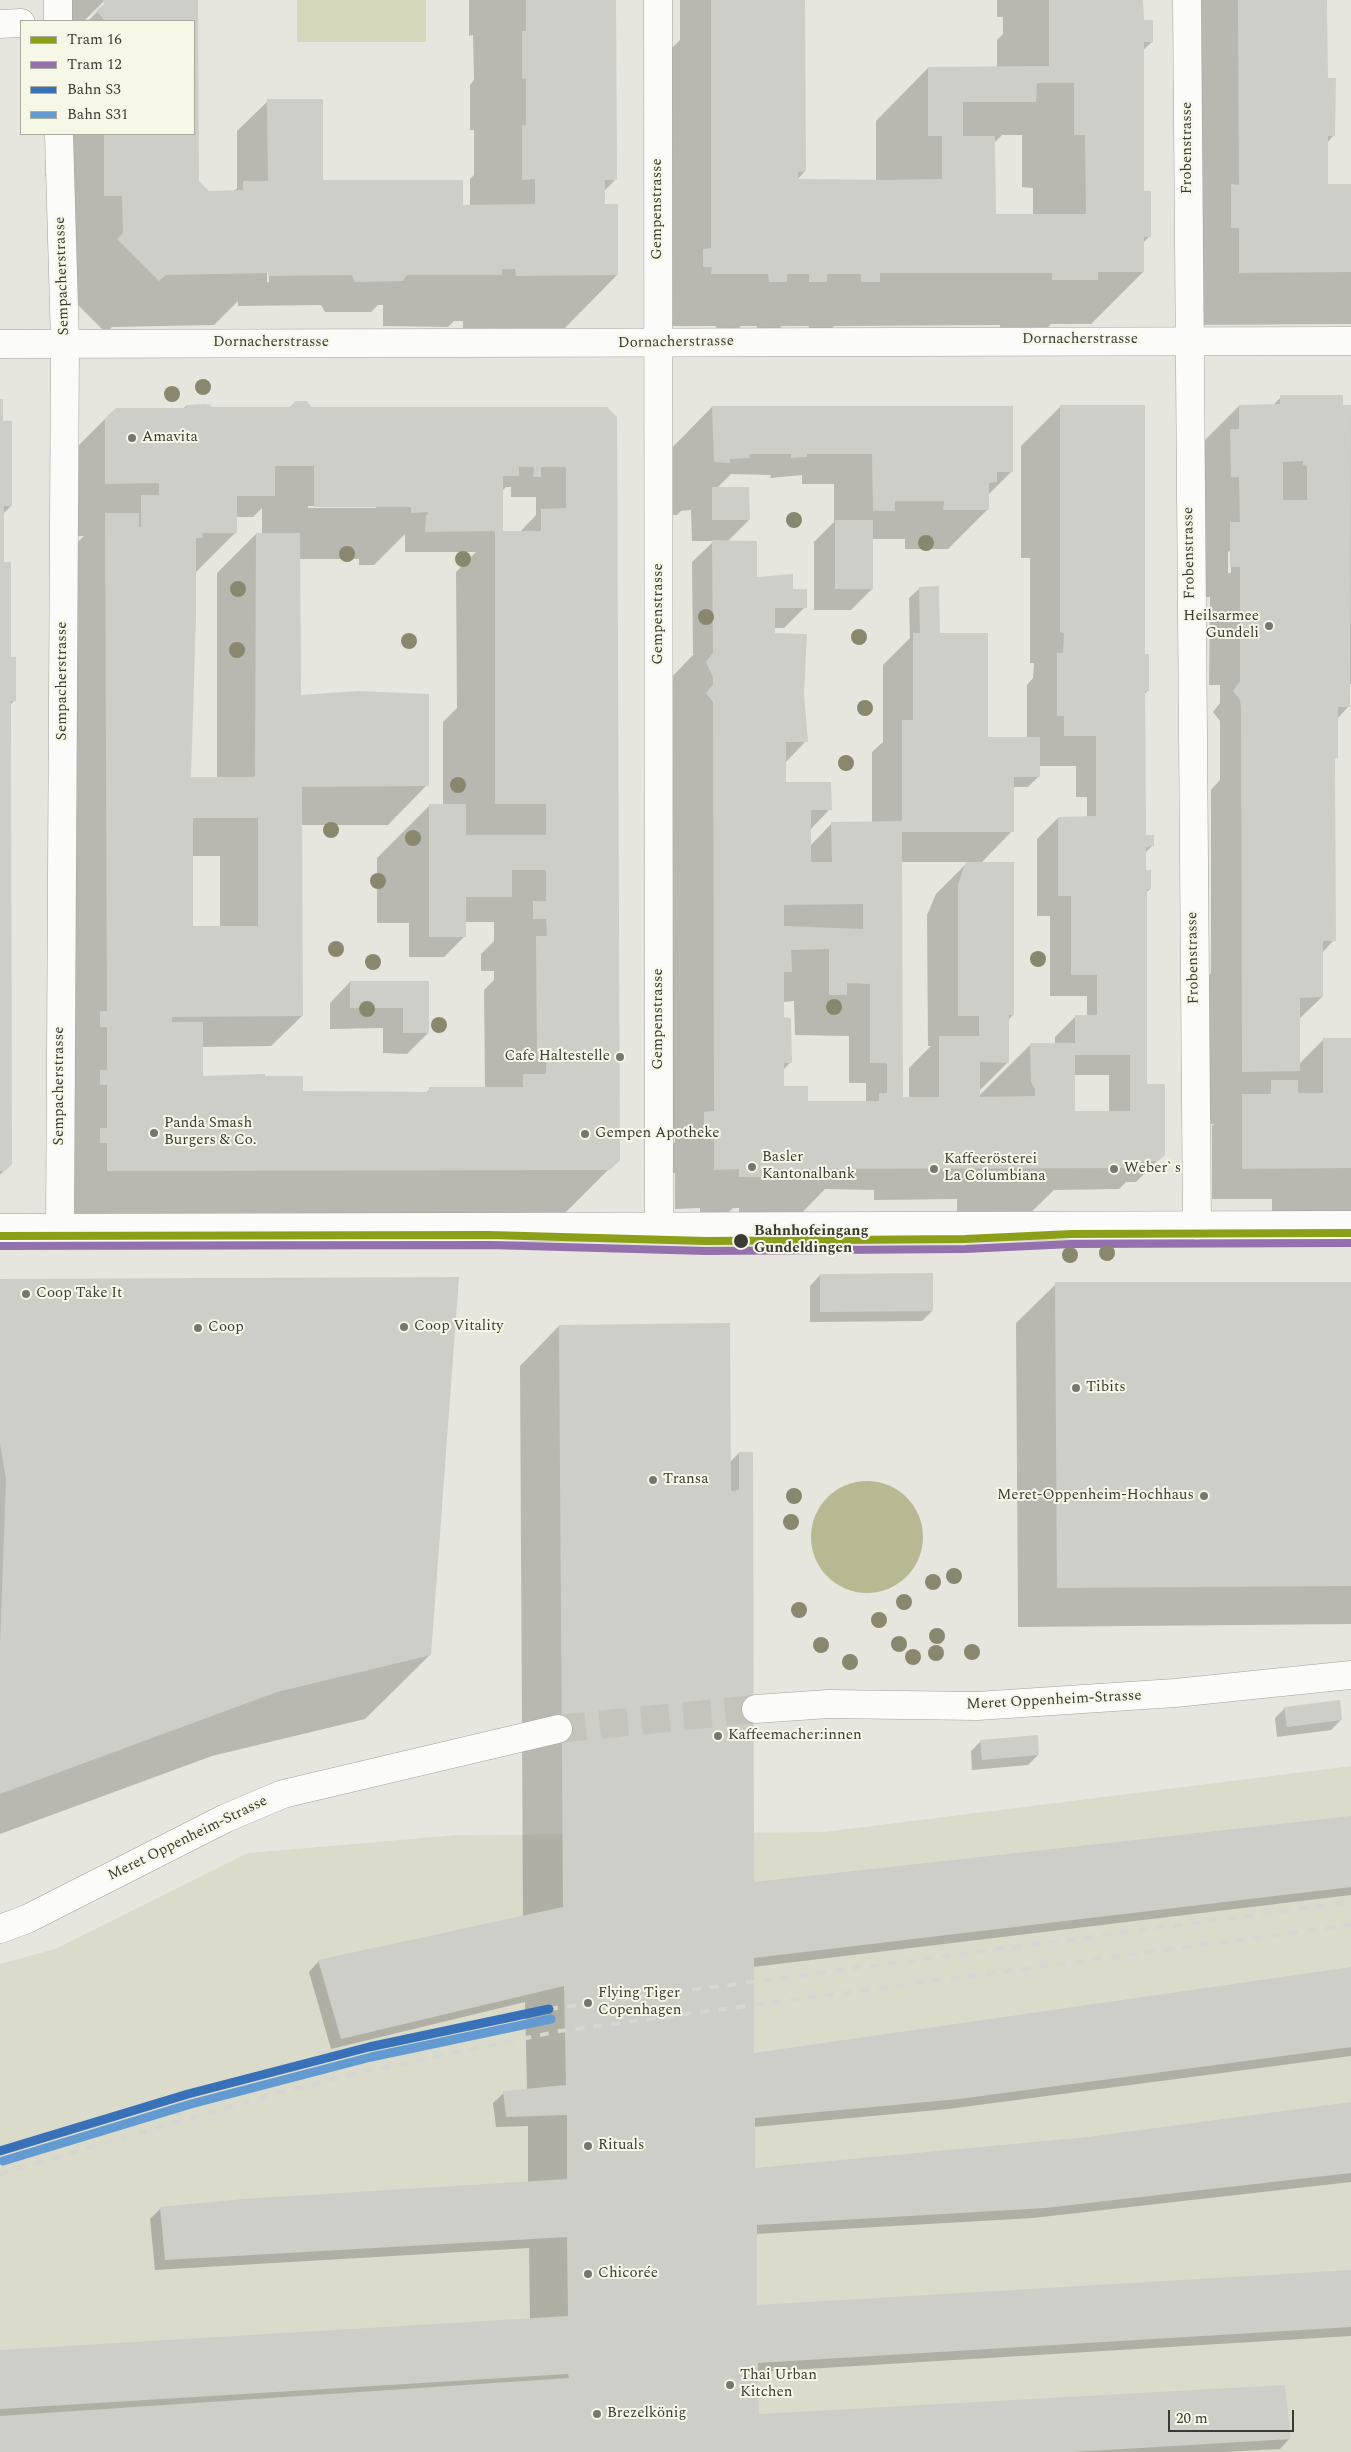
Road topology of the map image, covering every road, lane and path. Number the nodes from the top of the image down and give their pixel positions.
1 (58, 0) edge
2 (658, 0) edge
3 (1187, 0) edge
4 (58, 20) edge
5 (20, 23) edge
6 (0, 24) edge
7 (59, 135) edge
8 (1188, 340) junction
9 (1351, 341) edge
10 (65, 343) junction
11 (658, 343) junction
12 (0, 344) edge
13 (1351, 1225) edge
14 (1197, 1226) junction
15 (659, 1227) junction
16 (0, 1228) edge
17 (60, 1228) junction
18 (1351, 1675) edge
19 (756, 1708) tunnel mouth
20 (558, 1729) tunnel mouth
21 (0, 1929) edge

1 - 4 street
2 - 11 street, Gempenstrasse
3 - 8 street, Frobenstrasse
5 - 6 street
7 - 10 street, Sempacherstrasse
8 - 9 street, Dornacherstrasse
8 - 11 street, Dornacherstrasse
8 - 14 street, Frobenstrasse
10 - 11 street, Dornacherstrasse
10 - 12 street, Dornacherstrasse
10 - 17 street, Sempacherstrasse
11 - 15 street, Gempenstrasse
13 - 14 street
14 - 15 street
15 - 17 street
16 - 17 street
18 - 19 street, Meret Oppenheim-Strasse
20 - 21 street, Meret Oppenheim-Strasse

